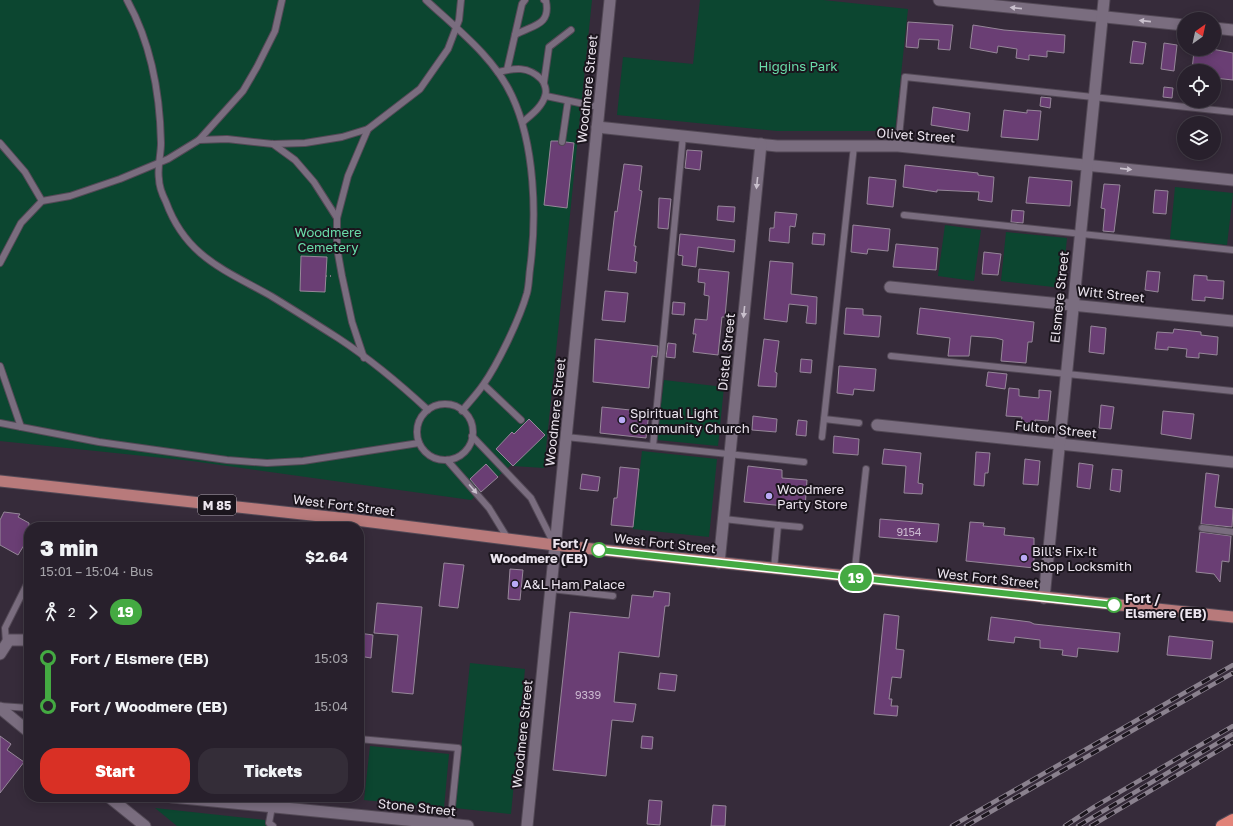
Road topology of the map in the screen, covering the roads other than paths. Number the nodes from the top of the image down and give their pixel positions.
1 (127, 0) edge
2 (282, 0) edge
3 (426, 0) edge
4 (461, 0) edge
5 (525, 0) edge
6 (544, 0) edge
7 (610, 0) edge
8 (939, 0) edge
9 (1104, 0) edge
10 (1102, 16) junction
11 (1177, 24) edge
12 (457, 28) junction
13 (1221, 29) edge
14 (571, 30) dead end
15 (1233, 30) edge
16 (515, 34) junction
17 (507, 70) junction
18 (498, 72) junction
19 (544, 82) junction
20 (546, 96) junction
21 (1094, 98) junction
22 (568, 101) junction
23 (599, 107) junction
24 (1233, 112) edge
25 (522, 122) junction
26 (597, 126) junction
27 (368, 129) junction
28 (683, 136) junction
29 (199, 140) junction
30 (562, 142) dead end
31 (0, 143) edge
32 (273, 144) junction
33 (761, 144) junction
34 (854, 146) junction
35 (898, 146) junction
36 (160, 162) junction
37 (1087, 164) junction
38 (1233, 180) edge
39 (42, 201) junction
40 (904, 215) dead end
41 (337, 218) junction
42 (1080, 234) junction
43 (1233, 250) edge
44 (0, 263) edge
45 (890, 287) dead end
46 (1073, 304) junction
47 (1233, 321) edge
48 (891, 356) dead end
49 (364, 358) junction
50 (0, 366) edge
51 (1065, 374) junction
52 (484, 385) junction
53 (1233, 391) edge
54 (428, 410) junction
55 (462, 411) junction
56 (824, 419) junction
57 (521, 420) dead end
58 (0, 423) edge
59 (859, 423) dead end
60 (877, 425) dead end
61 (21, 427) junction
62 (472, 436) junction
63 (566, 437) junction
64 (822, 437) dead end
65 (419, 443) junction
66 (1058, 443) junction
67 (653, 446) junction
68 (730, 454) junction
69 (447, 460) junction
70 (804, 462) dead end
71 (1233, 462) edge
72 (866, 469) dead end
73 (0, 481) edge
74 (724, 519) junction
75 (339, 522) edge
76 (364, 525) edge
77 (778, 525) junction
78 (800, 527) dead end
79 (1202, 528) dead end
80 (1233, 532) edge
81 (508, 539) junction
82 (555, 545) junction
83 (719, 563) junction
84 (774, 569) junction
85 (854, 577) junction
86 (551, 589) junction
87 (24, 590) edge
88 (613, 596) dead end
89 (1044, 598) junction
90 (1233, 617) edge
91 (24, 640) edge
92 (6, 643) junction
93 (0, 654) edge
94 (0, 707) edge
95 (24, 708) edge
96 (24, 728) edge
97 (364, 739) edge
98 (115, 802) edge
99 (222, 802) edge
100 (272, 807) junction
101 (1233, 820) edge
102 (450, 825) edge
103 (145, 826) edge
104 (273, 826) edge
105 (468, 826) edge
106 (527, 826) edge
107 (1222, 826) edge

1 - 36 lane
2 - 29 lane
3 - 12 lane
4 - 12 lane
5 - 16 lane
6 - 16 lane
7 - 23 street, Woodmere Street
10 -> 8 street
9 - 10 street, Elsmere Street
11 -> 10 street
10 - 21 street, Elsmere Street
12 - 18 lane
12 - 27 lane
13 - 15 street
14 - 19 lane
16 - 17 lane
17 - 18 lane
17 - 19 lane
18 - 25 lane
19 - 20 lane
20 - 22 lane
20 - 25 lane
21 - 24 lane
21 - 35 lane
21 - 37 street, Elsmere Street
22 - 23 lane
22 - 30 lane
23 - 26 street, Woodmere Street
25 - 52 lane
26 - 28 street, Olivet Street
26 - 63 street, Woodmere Street
27 - 32 lane
27 - 41 lane
28 - 33 street, Olivet Street
28 - 67 lane
29 - 32 lane
29 - 36 lane
31 - 39 lane
32 - 41 lane
33 - 34 street, Olivet Street
33 -> 68 street, Distel Street
34 - 35 street, Olivet Street
34 - 56 lane
35 - 37 street, Olivet Street
36 - 39 lane
36 - 49 lane
37 -> 38 street, Olivet Street
37 - 42 street, Elsmere Street
39 - 44 lane
40 - 42 lane
41 - 49 lane
42 - 43 lane
42 - 46 street, Elsmere Street
45 - 46 street, Witt Street
46 - 47 street, Witt Street
46 - 51 street, Elsmere Street
48 - 51 lane
49 - 54 lane
50 - 61 lane
51 - 53 lane
51 - 66 street, Elsmere Street
52 - 55 lane
52 - 57 lane
54 - 55 lane
54 - 65 lane
55 - 62 lane
56 - 59 lane
56 - 64 lane
58 - 61 lane
60 - 66 street, Fulton Street
61 - 65 lane
62 - 69 lane
62 - 82 lane
63 - 67 lane
63 - 82 street, Woodmere Street
65 - 69 lane
66 - 71 street, Fulton Street
66 - 89 street, Elsmere Street
67 - 68 lane
68 - 70 lane
68 - 74 street, Distel Street
69 -> 81 lane
72 - 85 lane
73 - 75 main road, West Fort Street / M 85
74 - 77 lane
74 - 83 street, Distel Street
76 - 81 main road, West Fort Street / M 85
77 - 78 lane
77 - 84 lane
79 - 80 lane
81 - 82 main road, West Fort Street / M 85
82 - 83 main road, West Fort Street / M 85
82 - 86 street, Woodmere Street
83 - 84 main road, West Fort Street / M 85
84 - 85 main road, West Fort Street / M 85
85 - 89 main road, West Fort Street / M 85
86 - 88 lane
86 - 106 street, Woodmere Street
87 - 92 lane
89 - 90 main road, West Fort Street / M 85
91 - 92 street
92 - 93 street
94 - 95 lane
94 - 96 street
97 - 102 lane
98 - 103 street
99 - 100 street, Stone Street
100 - 102 street, Stone Street
100 - 104 lane
101 - 107 highway
102 - 105 street, Stone Street

